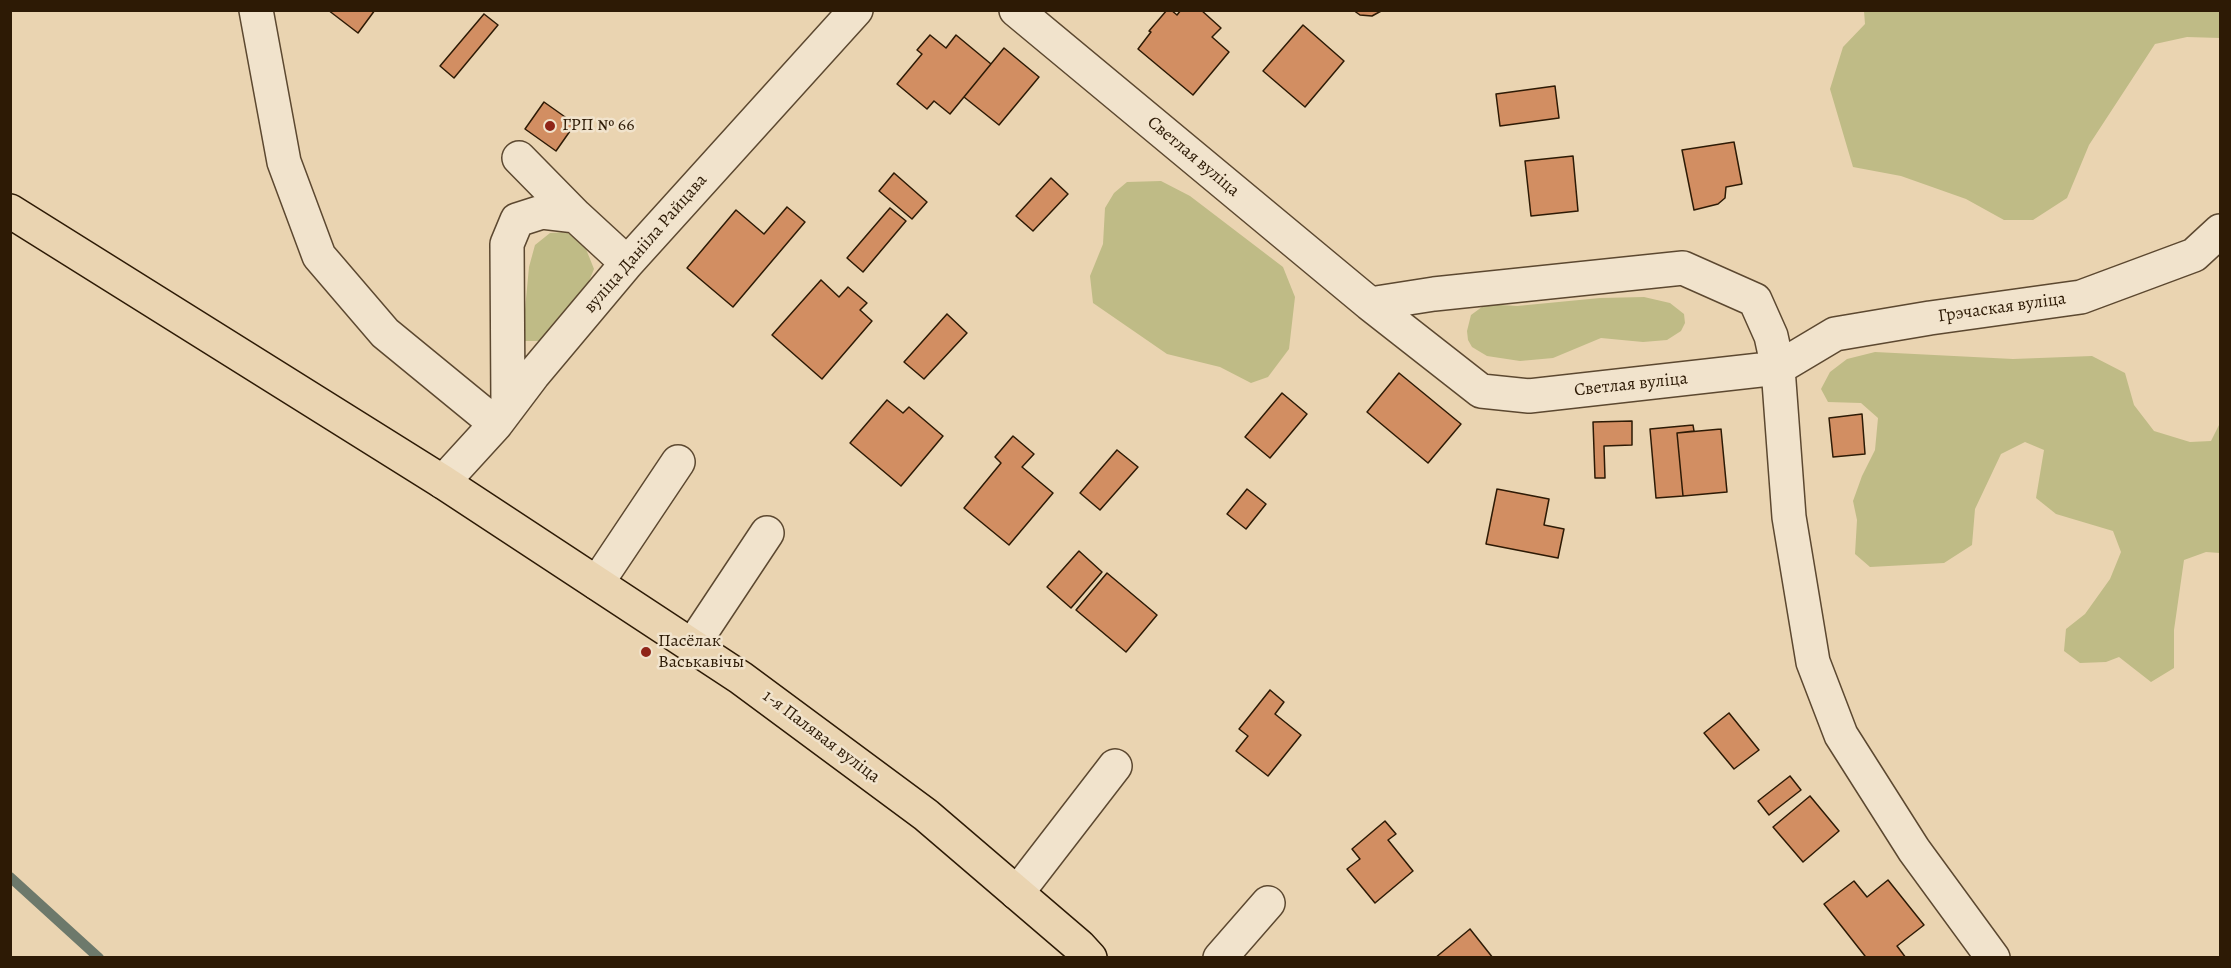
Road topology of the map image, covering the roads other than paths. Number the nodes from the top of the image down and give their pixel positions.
1 (256, 10) edge
2 (856, 10) edge
3 (1016, 10) edge
4 (519, 158) dead end
5 (10, 211) edge
6 (576, 216) junction
7 (2220, 231) edge
8 (627, 263) junction
9 (1370, 304) junction
10 (1778, 368) junction
11 (502, 416) junction
12 (678, 462) dead end
13 (443, 482) junction
14 (766, 533) dead end
15 (597, 583) junction
16 (692, 646) junction
17 (1115, 766) dead end
18 (1017, 893) junction
19 (1268, 903) dead end
20 (1090, 957) edge
21 (1220, 957) edge
22 (1993, 957) edge

1 - 11 street
2 - 8 street, вуліца Данііла Райцава
3 - 9 street, Светлая вуліца
4 - 6 street
5 - 13 main road, 1-я Палявая вуліца
6 - 8 street
6 - 11 street
7 - 10 street, Грэчаская вуліца
8 - 11 street, вуліца Данііла Райцава
9 - 10 street, Светлая вуліца
9 - 10 street
10 - 22 street
11 - 13 street, вуліца Данііла Райцава
12 - 15 street
13 - 15 main road, 1-я Палявая вуліца
14 - 16 street
15 - 16 main road, 1-я Палявая вуліца
16 - 18 main road, 1-я Палявая вуліца
17 - 18 street
18 - 20 main road, 1-я Палявая вуліца
19 - 21 street

